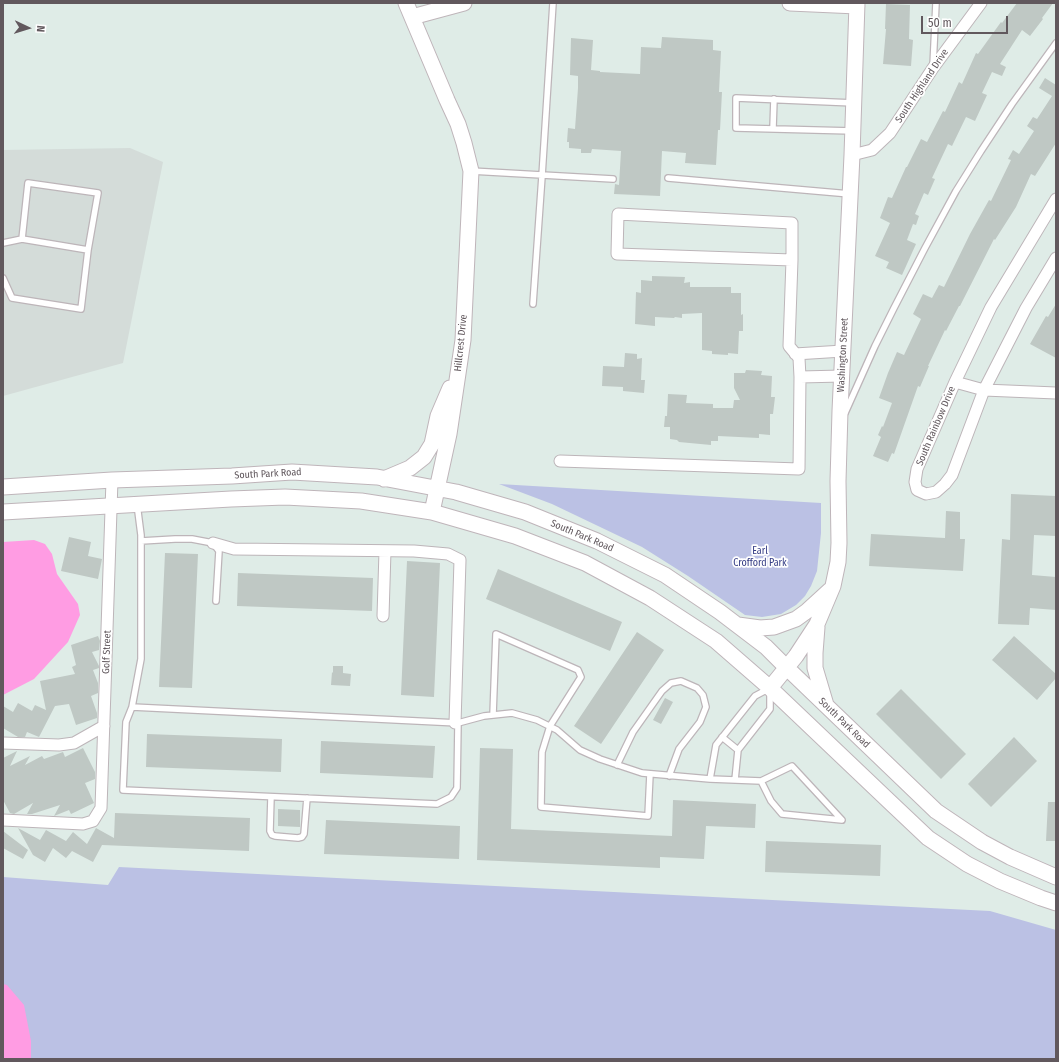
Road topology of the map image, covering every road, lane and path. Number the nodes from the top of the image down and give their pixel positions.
1 (406, 3) edge
2 (464, 3) edge
3 (553, 3) edge
4 (790, 3) edge
5 (936, 3) edge
6 (981, 3) edge
7 (857, 4) edge
8 (412, 17) junction
9 (1056, 43) edge
10 (933, 68) junction
11 (774, 99) junction
12 (854, 103) junction
13 (773, 128) junction
14 (853, 131) junction
15 (852, 155) junction
16 (471, 171) junction
17 (542, 176) junction
18 (668, 178) dead end
19 (613, 179) dead end
20 (850, 194) junction
21 (1056, 199) edge
22 (22, 239) junction
23 (3, 243) edge
24 (88, 250) junction
25 (1056, 258) edge
26 (792, 260) junction
27 (3, 278) edge
28 (533, 304) dead end
29 (843, 351) junction
30 (795, 354) junction
31 (459, 369) junction
32 (842, 376) junction
33 (800, 378) junction
34 (955, 382) junction
35 (984, 390) junction
36 (1056, 393) edge
37 (840, 425) junction
38 (560, 461) dead end
39 (384, 479) junction
40 (112, 480) junction
41 (3, 487) edge
42 (438, 489) junction
43 (137, 504) junction
44 (112, 506) junction
45 (3, 512) edge
46 (432, 512) junction
47 (141, 541) junction
48 (213, 544) junction
49 (385, 551) junction
50 (833, 586) junction
51 (216, 601) dead end
52 (383, 616) dead end
53 (817, 624) junction
54 (736, 625) junction
55 (787, 668) junction
56 (770, 688) junction
57 (826, 706) junction
58 (132, 708) junction
59 (493, 715) junction
60 (456, 723) junction
61 (104, 726) junction
62 (550, 726) junction
63 (722, 737) junction
64 (3, 743) edge
65 (738, 750) junction
66 (617, 765) junction
67 (650, 774) junction
68 (669, 776) junction
69 (710, 779) junction
70 (734, 780) junction
71 (762, 781) junction
72 (272, 796) junction
73 (306, 798) junction
74 (3, 820) edge
75 (1056, 877) edge
76 (1056, 903) edge

1 - 8 street
2 - 8 street
3 - 17 lane
4 - 7 street
5 - 10 lane
6 - 10 street, South Highland Drive
7 - 12 street, Washington Street
8 - 16 street, Hillcrest Drive
9 - 37 lane
10 - 15 street, South Highland Drive
11 - 12 lane
11 - 13 lane
11 - 13 lane
12 - 14 street, Washington Street
13 - 14 lane
14 - 15 street, Washington Street
15 - 20 street, Washington Street
16 - 17 lane
16 - 31 street, Hillcrest Drive
17 - 19 lane
17 - 28 lane
18 - 20 lane
20 - 29 street, Washington Street
21 - 34 street, South Rainbow Drive
22 - 23 lane
22 - 24 lane
22 - 24 lane
24 - 27 lane
25 - 35 street, South Rainbow Drive
26 - 26 street
26 - 30 street
29 - 30 street
29 - 32 street, Washington Street
30 - 33 street
31 - 39 street
31 - 42 street, Hillcrest Drive
32 - 33 street
32 - 37 street, Washington Street
33 - 38 street
34 - 35 street
34 - 35 street, South Rainbow Drive
35 - 36 street
37 - 50 street, Washington Street
39 - 40 street, South Park Road
39 - 42 street, South Park Road
40 - 41 street, South Park Road
40 - 44 street, Golf Street
42 - 46 street, Hillcrest Drive
42 - 54 street, South Park Road
43 - 44 street
43 - 46 street
43 - 47 lane
44 - 45 street
44 - 61 street, Golf Street
46 - 56 street
47 - 48 lane
47 - 58 lane
48 - 49 street
48 - 51 lane
49 - 52 street
49 - 60 street
50 - 53 street, Washington Street
50 - 54 street
53 - 55 street, Washington Street
53 - 57 street
54 - 55 street, South Park Road
55 - 56 street, Washington Street
55 - 57 street, South Park Road
56 - 63 lane
56 - 65 lane
56 - 76 street
57 - 75 street, South Park Road
58 - 60 lane
58 - 72 lane
59 - 60 lane
59 - 62 lane
59 - 62 lane
60 - 73 lane
61 - 64 street
61 - 74 street, Golf Street
62 - 66 lane
62 - 67 lane
63 - 65 lane
63 - 69 lane
65 - 70 lane
66 - 67 lane
66 - 68 lane
67 - 68 lane
68 - 69 lane
69 - 70 lane
70 - 71 lane
71 - 71 lane
72 - 73 lane
72 - 73 lane

